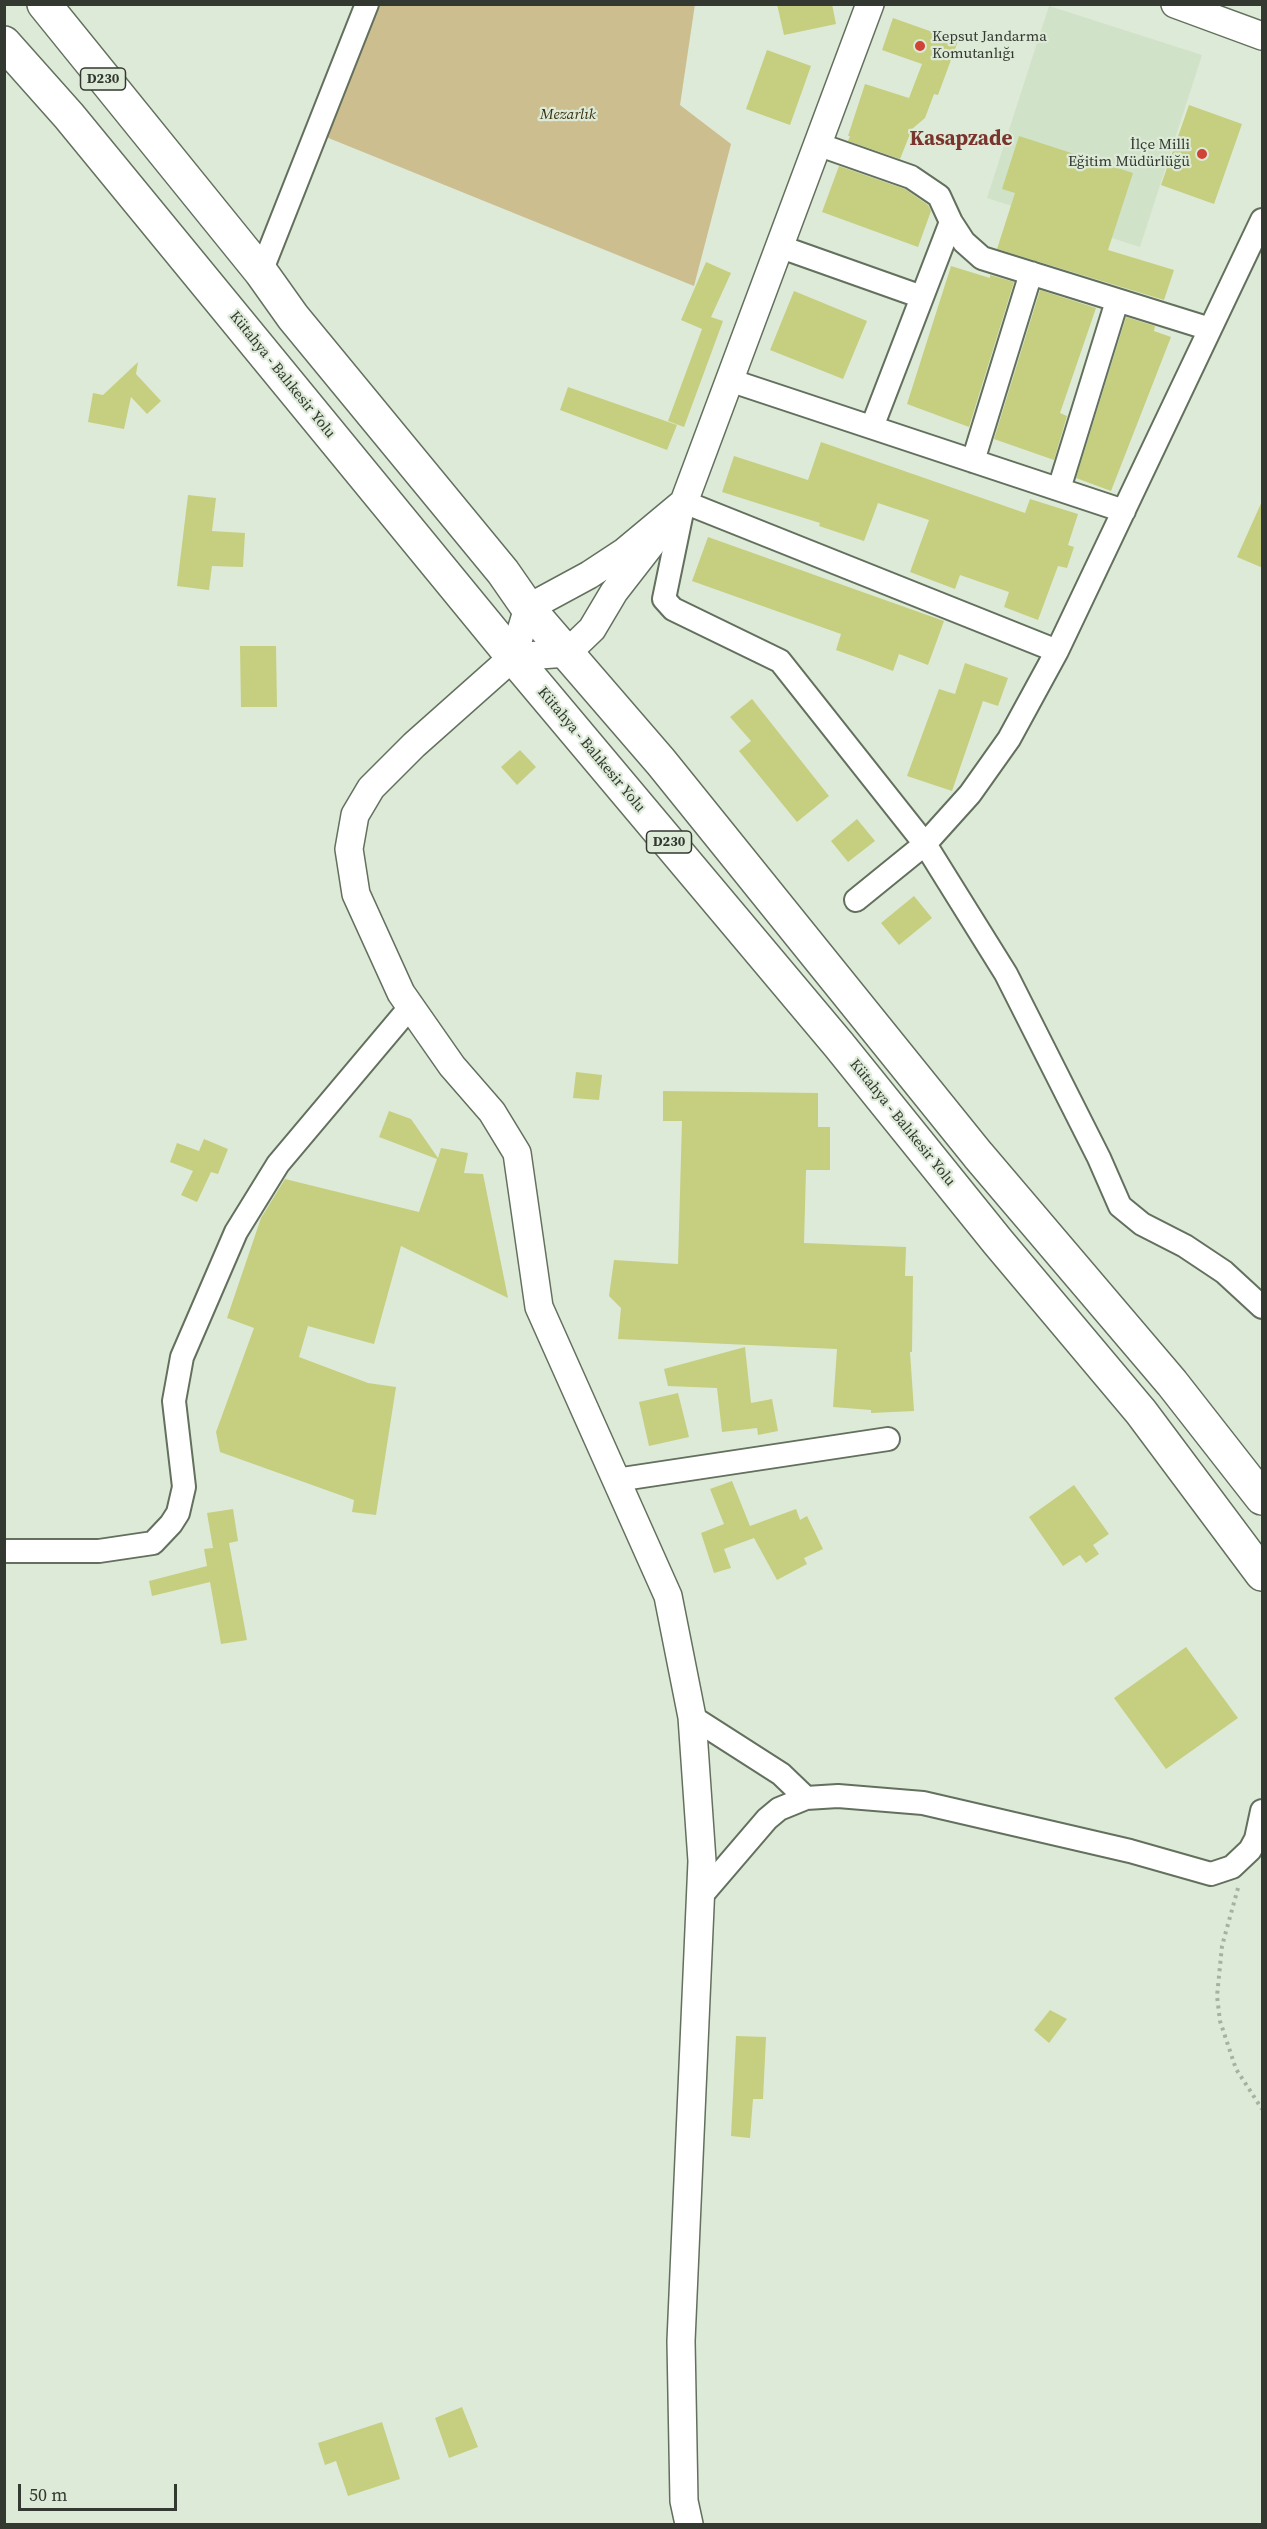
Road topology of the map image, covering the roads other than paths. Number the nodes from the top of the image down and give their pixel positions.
1 (44, 4) edge
2 (367, 4) edge
3 (870, 4) edge
4 (1175, 4) edge
5 (1263, 36) edge
6 (4, 43) edge
7 (817, 144) junction
8 (1263, 220) edge
9 (951, 222) junction
10 (781, 247) junction
11 (261, 272) junction
12 (1031, 273) junction
13 (922, 297) junction
14 (1117, 301) junction
15 (1210, 329) junction
16 (729, 380) junction
17 (872, 428) junction
18 (973, 461) junction
19 (1059, 489) junction
20 (684, 502) junction
21 (1124, 510) junction
22 (528, 608) junction
23 (1058, 651) junction
24 (567, 653) junction
25 (513, 657) junction
26 (925, 844) junction
27 (856, 900) dead end
28 (411, 1006) junction
29 (1263, 1307) edge
30 (888, 1439) dead end
31 (616, 1480) junction
32 (1263, 1498) edge
33 (4, 1551) edge
34 (1263, 1574) edge
35 (692, 1717) junction
36 (806, 1798) junction
37 (1263, 1811) edge
38 (701, 1896) junction
39 (689, 2524) edge

1 - 11 highway, D230
2 - 11 street
3 - 7 street
4 - 5 street
6 - 25 highway, Kütahya - Balıkesir Yolu / D230
7 - 9 street
7 - 10 street
8 - 15 street
9 - 12 street
9 - 13 street
10 - 13 street
10 - 16 street
11 - 22 highway, D230
12 - 14 street
12 - 18 street
13 - 17 street
14 - 15 street
14 - 19 street
15 - 21 street
16 - 17 street
16 - 20 street
17 - 18 street
18 - 19 street
19 - 21 street
20 - 22 street
20 - 23 street
20 - 24 street
20 - 26 street
21 - 23 street
22 - 24 highway, D230
22 - 25 street
23 - 26 street
24 - 25 street
24 - 32 highway, D230
25 - 28 street
25 - 34 highway, Kütahya - Balıkesir Yolu / D230
26 - 27 street
26 - 29 street
28 - 31 street
28 - 33 street
30 - 31 street
31 - 35 street
35 - 36 street
35 - 38 street
36 - 37 street
36 - 38 street
38 - 39 street

